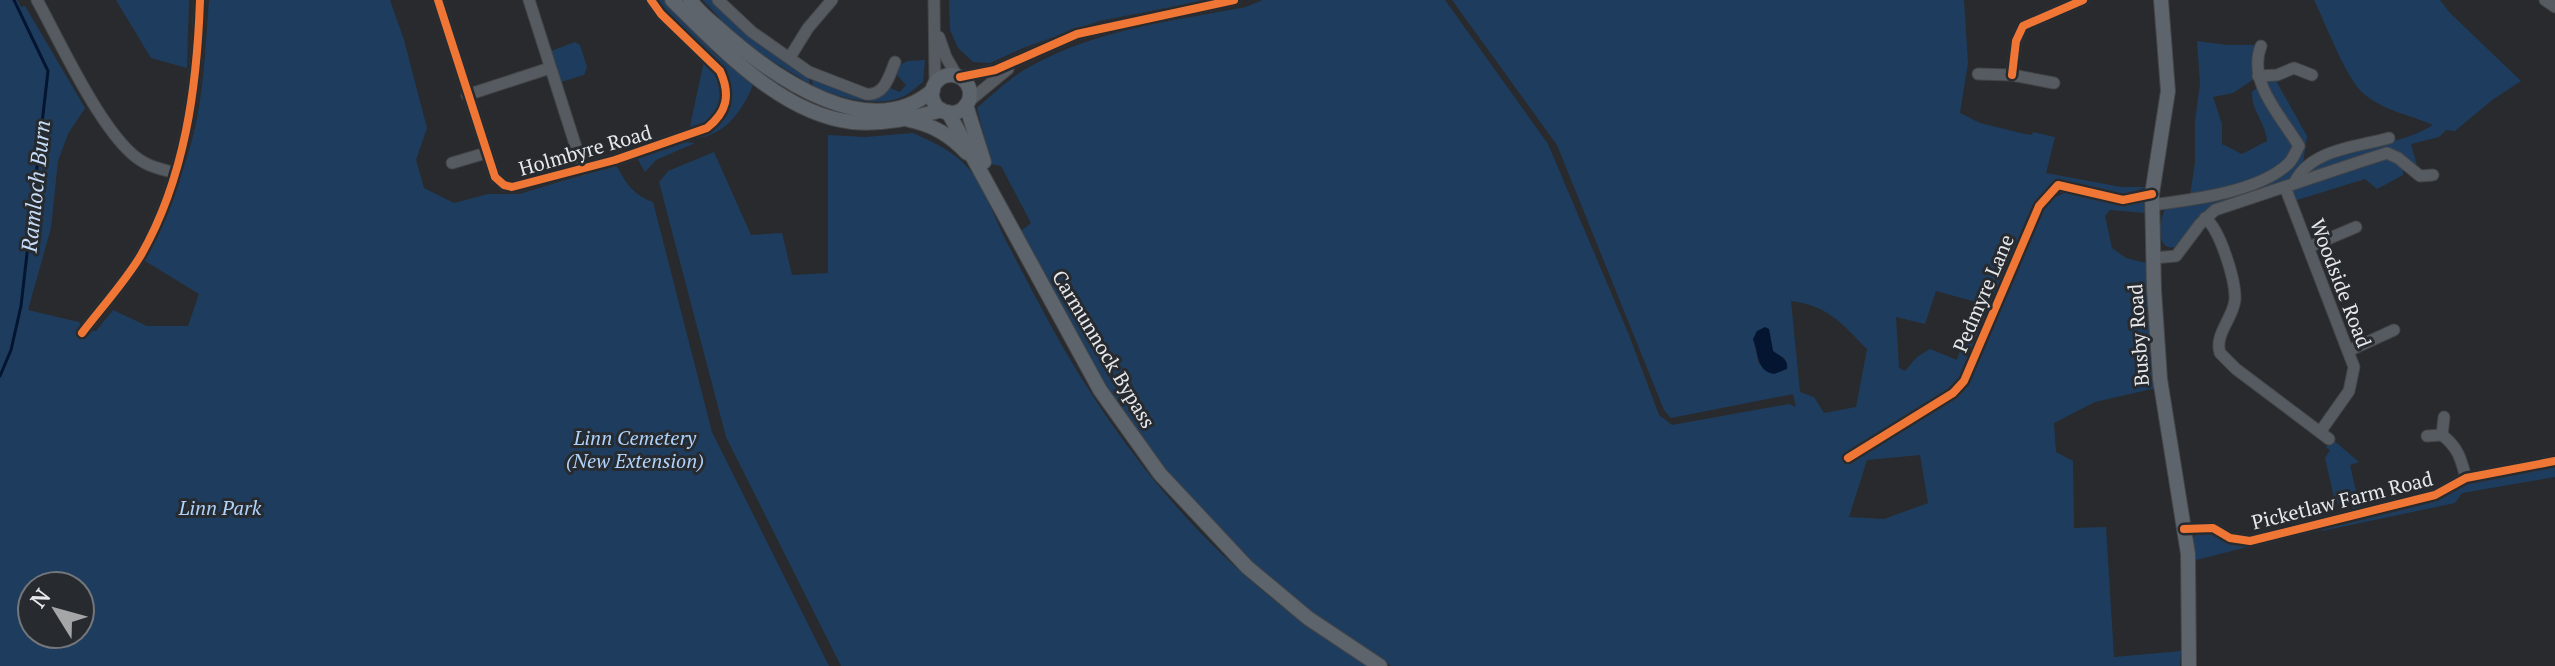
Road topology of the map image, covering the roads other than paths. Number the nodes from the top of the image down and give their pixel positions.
1 (37, 0) edge
2 (200, 0) edge
3 (438, 0) edge
4 (529, 0) edge
5 (651, 0) edge
6 (672, 0) edge
7 (690, 0) edge
8 (718, 0) edge
9 (832, 0) edge
10 (934, 0) edge
11 (1234, 0) edge
12 (2083, 0) edge
13 (2161, 0) edge
14 (2545, 0) edge
15 (2555, 7) edge
16 (935, 21) junction
17 (2261, 46) dead end
18 (790, 57) junction
19 (1021, 59) junction
20 (895, 62) dead end
21 (550, 68) junction
22 (1978, 74) dead end
23 (2012, 75) junction
24 (2312, 75) dead end
25 (2258, 76) junction
26 (959, 77) junction
27 (886, 81) junction
28 (2054, 83) dead end
29 (900, 87) dead end
30 (934, 87) junction
31 (467, 95) junction
32 (967, 103) junction
33 (945, 111) junction
34 (905, 119) junction
35 (2389, 138) dead end
36 (486, 153) junction
37 (452, 163) dead end
38 (978, 164) junction
39 (583, 169) junction
40 (175, 173) junction
41 (2433, 175) dead end
42 (2290, 186) junction
43 (994, 194) junction
44 (2152, 200) junction
45 (2205, 218) junction
46 (2356, 227) dead end
47 (2309, 247) junction
48 (2154, 258) junction
49 (2394, 330) dead end
50 (82, 333) dead end
51 (2348, 351) junction
52 (2444, 417) dead end
53 (2442, 435) junction
54 (2427, 436) dead end
55 (1848, 458) dead end
56 (2555, 461) edge
57 (2466, 478) junction
58 (2184, 529) junction
59 (1380, 666) edge
60 (2189, 666) edge

1 - 40 street
2 - 40 street
3 - 31 street, Holmbyre Road
4 - 21 street
5 - 39 street, Holmbyre Road
6 - 34 main road
7 - 30 main road
8 - 18 street
9 - 18 street
10 - 16 street
11 - 19 street
12 - 23 street
13 - 44 main road, Busby Road
14 - 15 street
16 - 26 street
16 - 30 street
17 - 25 street
18 - 27 street
19 - 26 street
19 - 32 street
20 - 27 street
21 - 31 street
21 - 39 street
22 - 23 street
23 - 28 street
24 - 25 street
25 - 44 street
26 - 30 main road
26 - 32 main road
27 - 29 street
30 - 33 main road
31 - 36 street, Holmbyre Road
32 - 33 main road
32 - 43 main road, Carmunnock Bypass
33 - 34 main road
33 - 38 main road, Carmunnock Bypass
34 - 38 main road
35 - 42 street
36 - 37 street
36 - 39 street, Holmbyre Road
38 - 43 main road, Carmunnock Bypass
40 - 50 street
41 - 42 street
42 - 45 street
42 - 47 street, Woodside Road
43 - 59 main road, Carmunnock Bypass
44 - 48 main road, Busby Road
44 - 55 street, Pedmyre Lane
45 - 48 street
45 - 51 street, Woodside Road
46 - 47 street
47 - 51 street, Woodside Road
48 - 58 main road, Busby Road
49 - 51 street
52 - 53 street
53 - 54 street, Picketlaw Farm Road
53 - 57 street
56 - 57 street, Picketlaw Farm Road
57 - 58 street, Picketlaw Farm Road
58 - 60 main road, Busby Road

